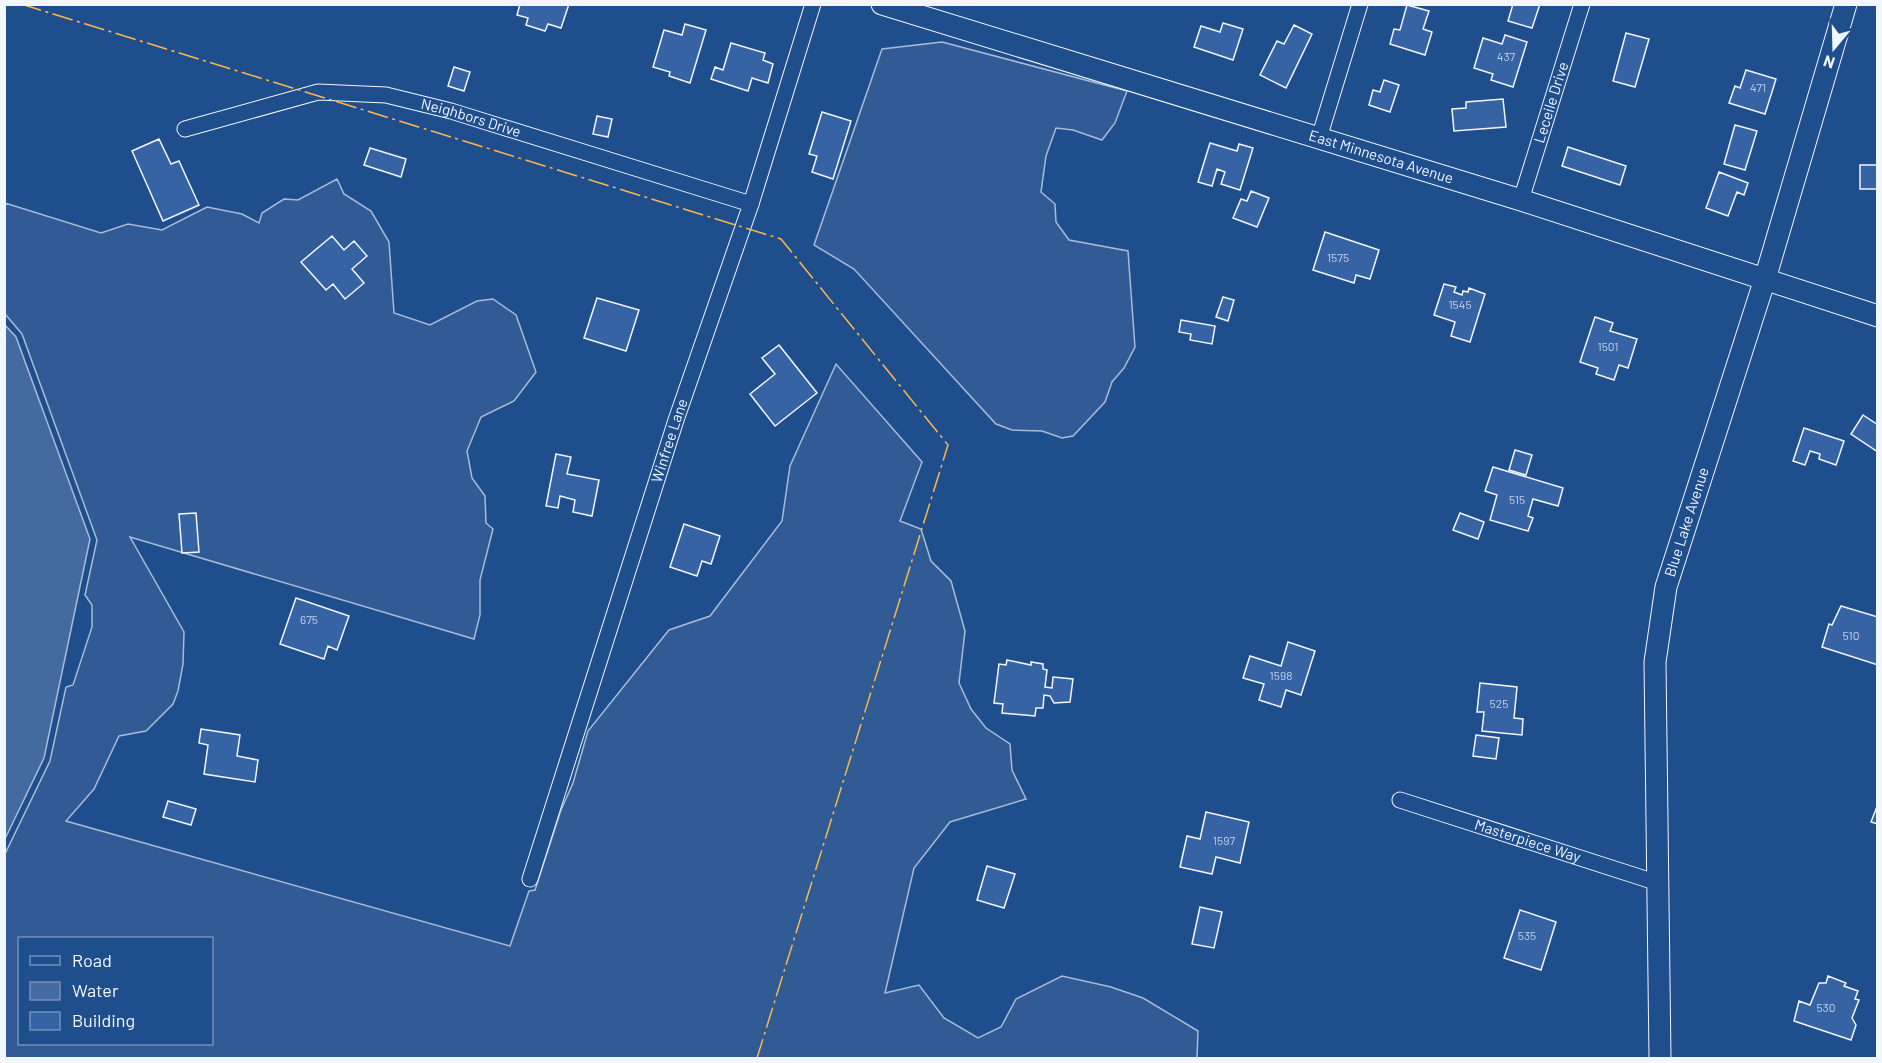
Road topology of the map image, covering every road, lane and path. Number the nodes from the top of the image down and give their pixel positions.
1 (813, 4) edge
2 (882, 4) edge
3 (1360, 4) edge
4 (1582, 4) edge
5 (1846, 4) edge
6 (185, 129) dead end
7 (1319, 138) junction
8 (1521, 200) junction
9 (751, 204) junction
10 (1765, 279) junction
11 (1878, 316) edge
12 (1400, 800) dead end
13 (530, 879) dead end
14 (1655, 882) junction
15 (1660, 1059) edge

1 - 9 street, Winfree Lane
2 - 7 main road, East Minnesota Avenue
3 - 7 street
4 - 8 street, Leceile Drive
5 - 10 main road, Blue Lake Avenue
6 - 9 street, Neighbors Drive
7 - 8 main road, East Minnesota Avenue
8 - 10 main road, East Minnesota Avenue
9 - 13 street, Winfree Lane
10 - 11 main road, East Minnesota Avenue
10 - 14 main road, Blue Lake Avenue
12 - 14 street, Masterpiece Way
14 - 15 main road, Blue Lake Avenue

